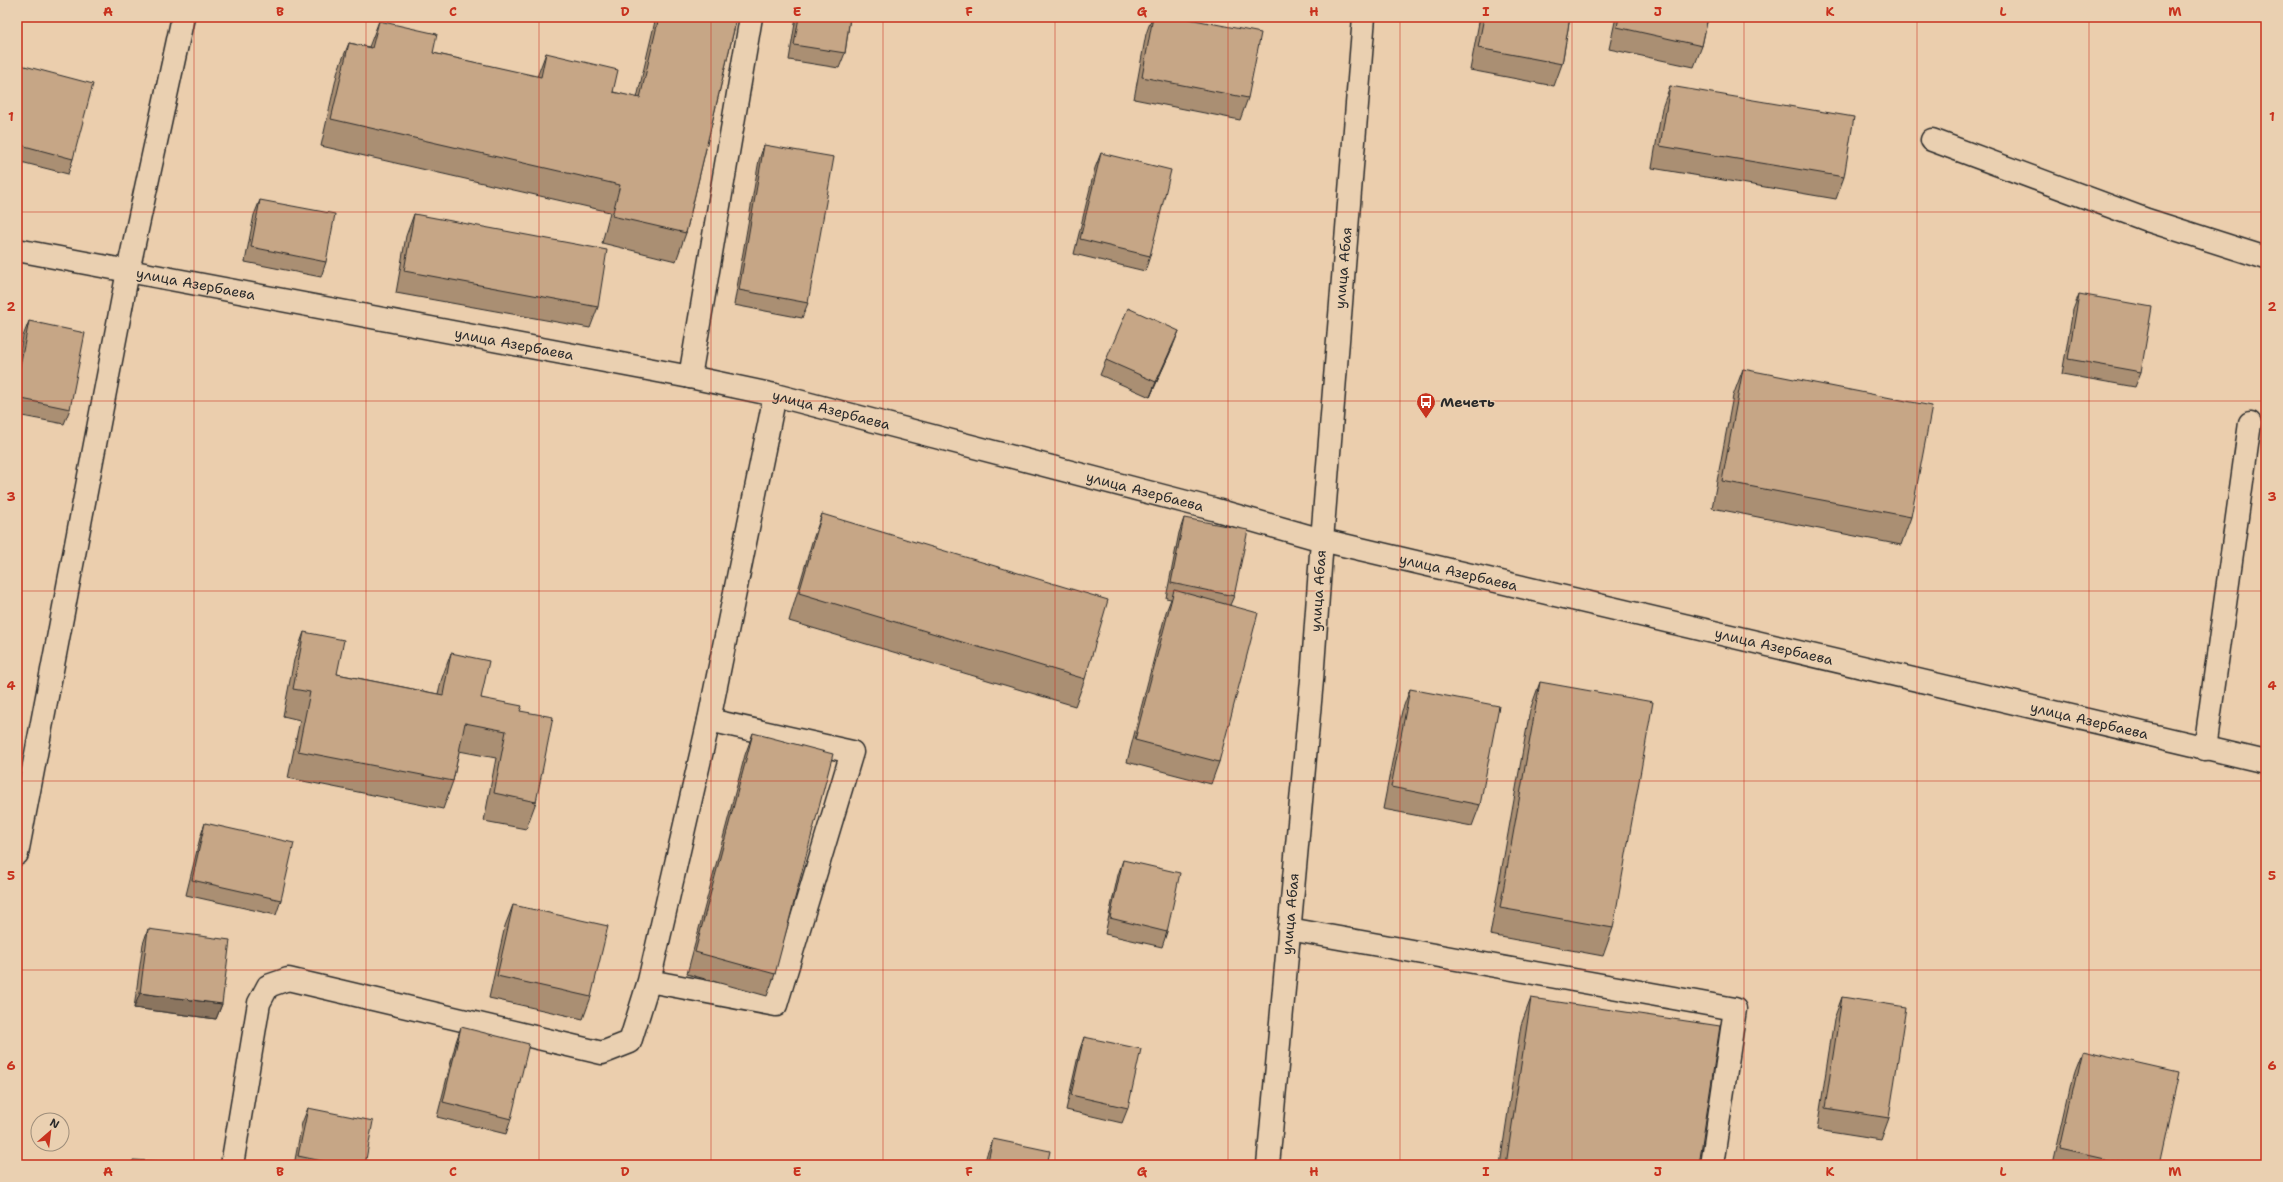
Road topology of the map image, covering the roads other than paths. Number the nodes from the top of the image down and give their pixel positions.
1 (183, 17) edge
2 (751, 17) edge
3 (1364, 17) edge
4 (1932, 140) dead end
5 (17, 250) edge
6 (2266, 258) edge
7 (128, 271) junction
8 (690, 377) junction
9 (775, 395) junction
10 (2250, 423) dead end
11 (1322, 540) junction
12 (709, 720) junction
13 (2205, 749) junction
14 (2266, 762) edge
15 (17, 854) edge
16 (1289, 929) junction
17 (649, 981) junction
18 (232, 1165) edge
19 (1268, 1165) edge
20 (1712, 1165) edge

1 - 7 street
2 - 8 street
3 - 11 street, улица Абая
4 - 6 street
5 - 7 street, улица Азербаева
7 - 8 street, улица Азербаева
7 - 15 street
8 - 9 street, улица Азербаева
9 - 11 street, улица Азербаева
9 - 12 street
10 - 13 street
11 - 13 street, улица Азербаева
11 - 16 street, улица Абая
12 - 17 street
12 - 17 street
13 - 14 street, улица Азербаева
16 - 19 street, улица Абая
16 - 20 street
17 - 18 street

